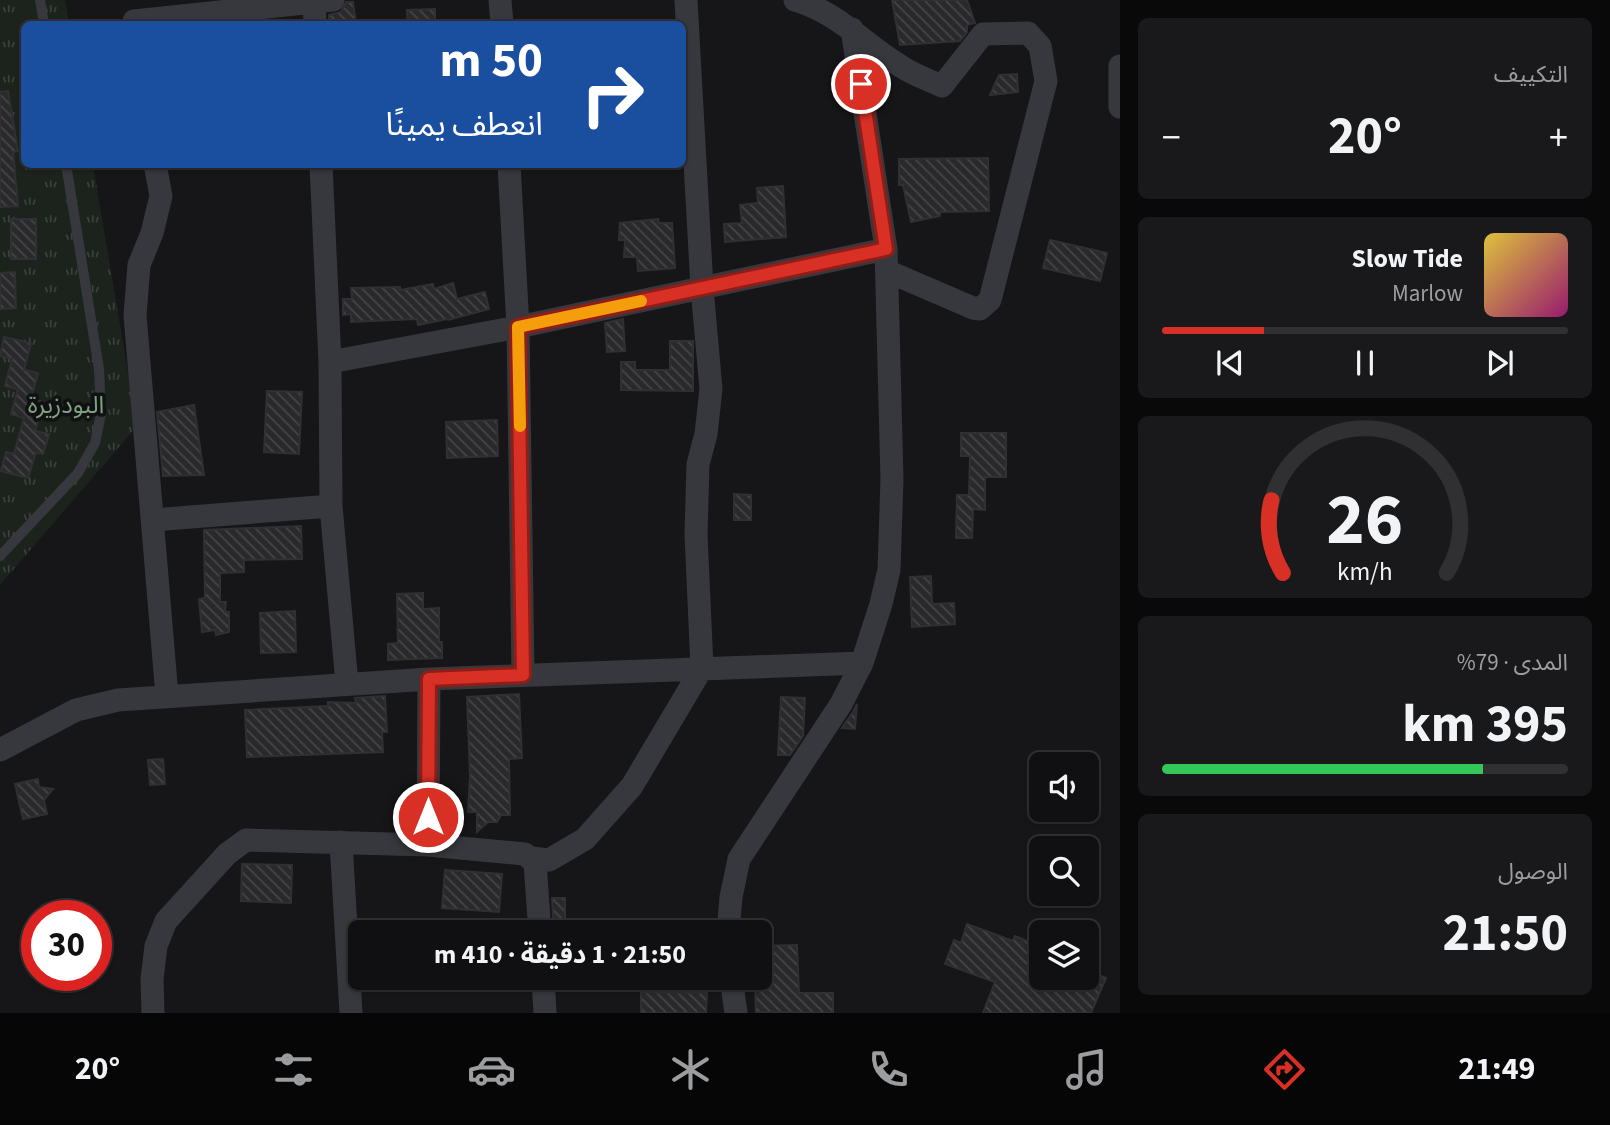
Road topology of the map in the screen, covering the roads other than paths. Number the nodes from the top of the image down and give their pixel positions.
1 (40, 0) edge
2 (500, 0) edge
3 (686, 0) edge
4 (795, 0) edge
5 (319, 7) edge
6 (133, 15) edge
7 (44, 21) edge
8 (502, 21) edge
9 (852, 29) junction
10 (1120, 66) edge
11 (1120, 107) edge
12 (67, 168) edge
13 (156, 168) edge
14 (321, 168) edge
15 (509, 168) edge
16 (886, 260) junction
17 (702, 288) junction
18 (518, 327) junction
19 (330, 362) junction
20 (331, 506) junction
21 (153, 520) junction
22 (0, 556) edge
23 (862, 663) junction
24 (702, 668) junction
25 (523, 675) junction
26 (429, 679) junction
27 (347, 684) junction
28 (167, 696) junction
29 (0, 750) edge
30 (341, 842) junction
31 (428, 845) junction
32 (531, 858) junction
33 (539, 920) edge
34 (729, 920) edge
35 (544, 990) edge
36 (733, 990) edge
37 (153, 1013) edge
38 (351, 1013) edge
39 (545, 1013) edge
40 (736, 1013) edge

1 - 7 lane
2 - 8 street
3 - 17 street
4 - 9 street
5 - 6 street
9 - 16 street
9 - 16 street
10 - 11 street
12 - 22 lane
13 - 21 street
14 - 19 street
15 - 18 street
16 - 17 street
16 - 23 street
17 - 18 street
17 - 24 street
18 - 19 street
18 - 25 street
19 - 20 street
20 - 21 street
20 - 27 street
21 - 28 street
23 - 24 street
23 - 34 street
24 - 25 street
24 - 32 street
25 - 26 street
26 - 27 street
26 - 31 street
27 - 28 street
28 - 29 street
30 - 31 street
30 - 37 street
30 - 38 street
31 - 32 street
32 - 33 street
35 - 39 street
36 - 40 street

